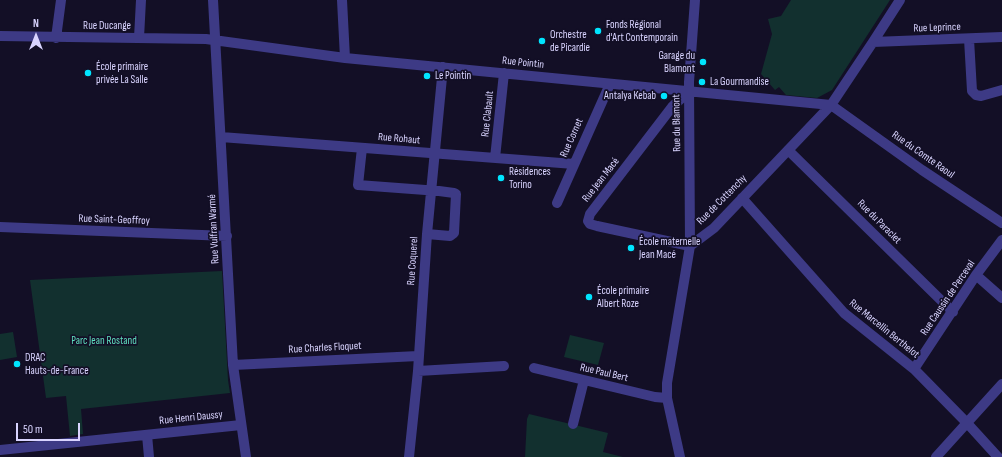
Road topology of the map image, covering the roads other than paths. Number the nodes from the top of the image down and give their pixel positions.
1 (60, 0) edge
2 (141, 0) edge
3 (213, 0) edge
4 (342, 0) edge
5 (695, 0) edge
6 (900, 0) edge
7 (0, 36) edge
8 (1002, 37) edge
9 (56, 38) junction
10 (139, 38) junction
11 (969, 39) junction
12 (214, 40) junction
13 (873, 42) junction
14 (344, 58) junction
15 (443, 67) junction
16 (504, 73) junction
17 (610, 84) junction
18 (1002, 90) edge
19 (689, 91) junction
20 (830, 105) junction
21 (222, 137) junction
22 (362, 148) junction
23 (788, 150) junction
24 (434, 153) junction
25 (495, 158) junction
26 (574, 164) junction
27 (432, 191) junction
28 (742, 198) junction
29 (557, 203) dead end
30 (1002, 223) edge
31 (0, 227) edge
32 (427, 234) junction
33 (226, 236) junction
34 (1002, 240) edge
35 (690, 246) junction
36 (976, 276) junction
37 (1002, 298) edge
38 (953, 312) junction
39 (418, 356) junction
40 (233, 365) junction
41 (504, 366) dead end
42 (534, 368) dead end
43 (914, 369) junction
44 (418, 372) junction
45 (584, 380) junction
46 (1002, 384) edge
47 (667, 398) junction
48 (967, 423) junction
49 (573, 424) dead end
50 (240, 425) junction
51 (147, 435) junction
52 (0, 450) edge
53 (149, 457) edge
54 (246, 457) edge
55 (409, 457) edge
56 (680, 457) edge
57 (936, 457) edge
58 (998, 457) edge

1 - 9 street
2 - 10 street
3 - 12 street, Rue Vulfran Warmé
4 - 14 street
5 - 19 street, Rue du Blamont
6 - 13 street, Rue de Cottenchy
7 - 9 street, Rue Ducange
8 - 11 street, Rue Leprince
9 - 10 street, Rue Ducange
10 - 12 street, Rue Ducange
11 - 13 street, Rue Leprince
11 - 18 street
12 - 14 street, Rue Pointin
12 - 21 street, Rue Vulfran Warmé
13 - 20 street, Rue de Cottenchy
14 - 15 street, Rue Pointin
15 - 16 street, Rue Pointin
15 - 24 street, Rue Coquerel
16 - 17 street, Rue Pointin
16 - 25 street, Rue Clabault
17 - 19 street, Rue Pointin
17 - 26 street, Rue Cornet
19 - 20 street, Rue Pointin
19 - 35 street, Rue du Blamont
19 - 35 street, Rue Jean Macé
20 - 23 street, Rue de Cottenchy
20 - 30 street, Rue du Comte Raoul
21 - 22 street, Rue Rohaut
21 - 33 street, Rue Vulfran Warmé
22 - 24 street, Rue Rohaut
22 - 27 street
23 - 28 street, Rue de Cottenchy
23 - 38 street, Rue du Paraclet
24 - 25 street, Rue Rohaut
24 - 27 street, Rue Coquerel
25 - 26 street, Rue Rohaut
26 - 29 street, Rue Cornet
27 - 32 street, Rue Coquerel
27 - 32 street
28 - 35 street, Rue de Cottenchy
28 - 43 street, Rue Marcellin Berthelot
31 - 33 street, Rue Saint-Geoffroy
32 - 39 street, Rue Coquerel
33 - 40 street, Rue Vulfran Warmé
34 - 36 street, Rue Caussin de Perceval
35 - 47 street
36 - 37 street
36 - 38 street, Rue Caussin de Perceval
38 - 43 street, Rue Caussin de Perceval
39 - 40 street, Rue Charles Floquet
39 - 44 street, Rue Coquerel
40 - 50 street, Rue Vulfran Warmé
41 - 44 street
42 - 45 street, Rue Paul Bert
43 - 48 street, Rue Marcellin Berthelot
44 - 55 street, Rue Coquerel
45 - 47 street, Rue Paul Bert
45 - 49 street
46 - 48 street
47 - 56 street
48 - 57 street
48 - 58 street, Rue Marcellin Berthelot
50 - 51 street, Rue Henri Daussy
50 - 54 street, Rue Vulfran Warmé
51 - 52 street, Rue Henri Daussy
51 - 53 street

